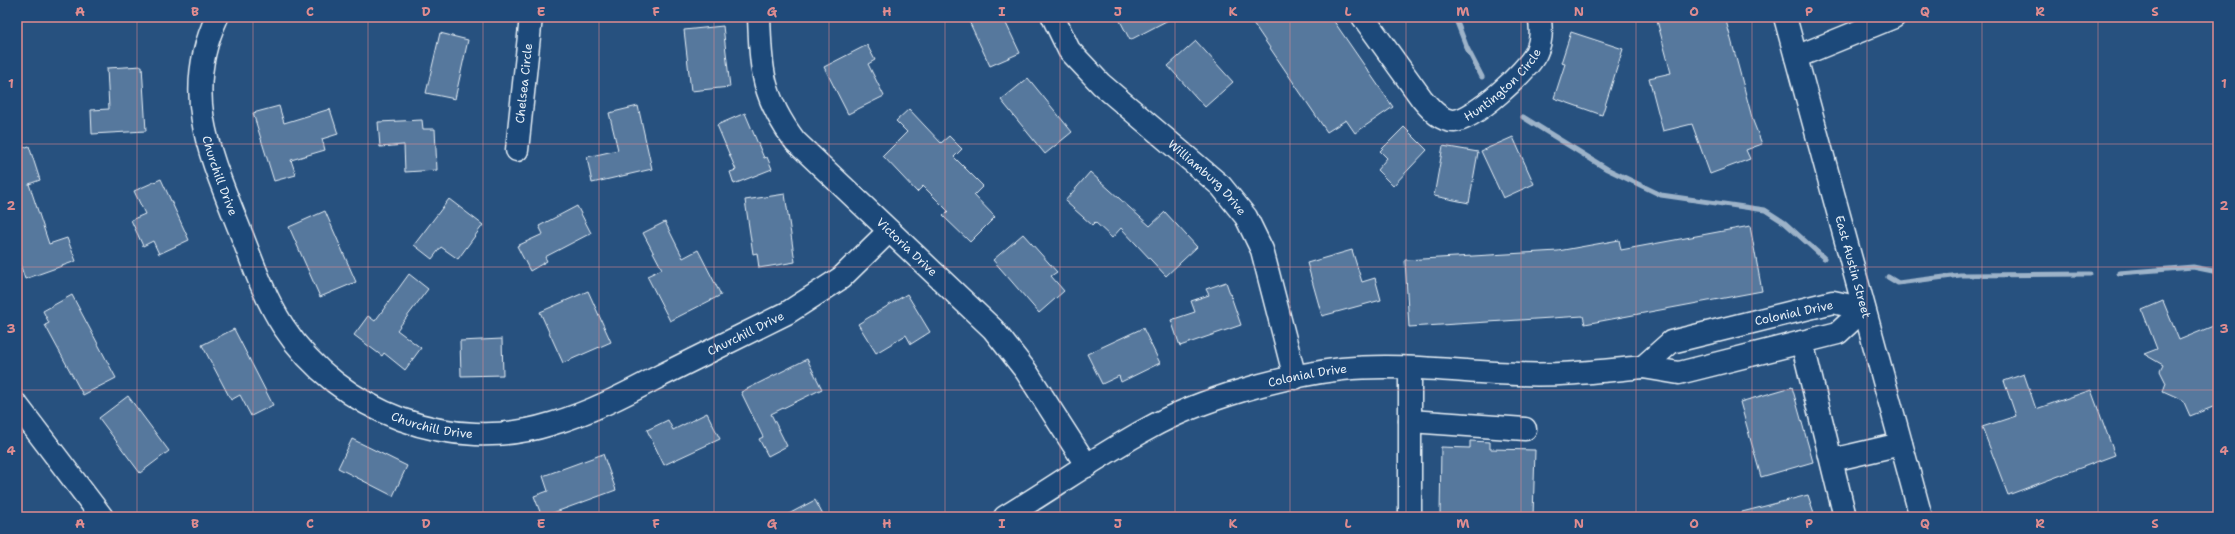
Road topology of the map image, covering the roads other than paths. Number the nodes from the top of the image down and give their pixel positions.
1 (217, 17) edge
2 (531, 17) edge
3 (759, 17) edge
4 (1053, 17) edge
5 (1363, 17) edge
6 (1539, 17) edge
7 (1784, 17) edge
8 (1894, 17) edge
9 (1796, 57) junction
10 (517, 150) dead end
11 (888, 231) junction
12 (1864, 309) junction
13 (1802, 342) junction
14 (1643, 367) junction
15 (1410, 368) junction
16 (1295, 378) junction
17 (17, 405) edge
18 (1410, 421) junction
19 (1525, 429) dead end
20 (1900, 444) junction
21 (1832, 460) junction
22 (1087, 466) junction
23 (102, 517) edge
24 (1005, 517) edge
25 (1410, 517) edge
26 (1845, 517) edge
27 (1921, 517) edge

1 - 11 street, Churchill Drive
2 - 10 street, Chelsea Circle
3 - 11 street, Victoria Drive
4 - 16 street, Williamburg Drive
5 - 6 street, Huntington Circle
7 - 9 street, East Austin Street
8 - 9 street
9 - 12 street, East Austin Street
11 - 22 street, Victoria Drive
12 - 13 street, Colonial Drive
12 - 14 street, Colonial Drive
12 - 20 street, East Austin Street
13 - 14 street, Colonial Drive
13 - 21 street
14 - 15 street, Colonial Drive
15 - 16 street, Colonial Drive
15 - 18 street
16 - 22 street, Colonial Drive
17 - 23 street
18 - 19 street
18 - 25 street
20 - 21 street
20 - 27 street, East Austin Street
21 - 26 street
22 - 24 street, Colonial Drive

